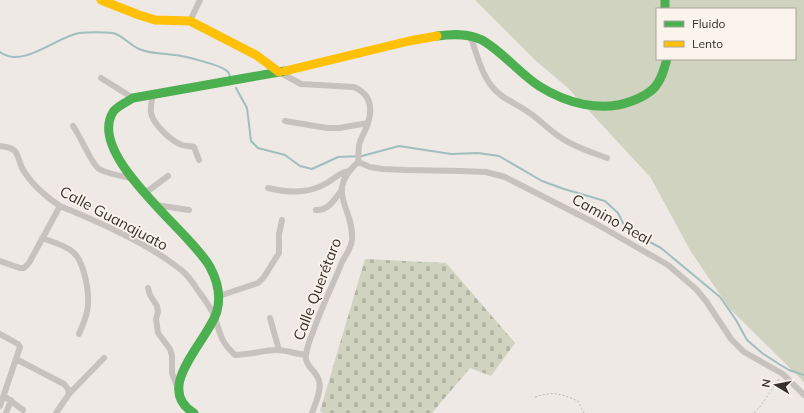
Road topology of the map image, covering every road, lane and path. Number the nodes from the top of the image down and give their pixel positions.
1 (100, 0) edge
2 (200, 0) edge
3 (190, 21) junction
4 (470, 36) junction
5 (667, 60) edge
6 (279, 72) junction
7 (101, 78) dead end
8 (153, 94) junction
9 (133, 98) junction
10 (285, 121) dead end
11 (368, 123) junction
12 (73, 126) dead end
13 (0, 146) edge
14 (607, 158) dead end
15 (199, 160) dead end
16 (358, 162) junction
17 (349, 171) junction
18 (168, 176) dead end
19 (132, 178) junction
20 (268, 188) dead end
21 (342, 190) junction
22 (145, 193) junction
23 (156, 205) junction
24 (60, 206) junction
25 (189, 210) dead end
26 (316, 210) dead end
27 (282, 220) dead end
28 (42, 238) junction
29 (0, 261) edge
30 (148, 288) dead end
31 (219, 296) junction
32 (215, 317) junction
33 (270, 318) dead end
34 (0, 334) edge
35 (79, 334) dead end
36 (280, 350) junction
37 (306, 355) junction
38 (16, 358) junction
39 (104, 358) dead end
40 (782, 374) junction
41 (178, 389) junction
42 (69, 394) junction
43 (804, 395) edge
44 (4, 396) junction
45 (535, 397) dead end
46 (11, 400) junction
47 (0, 406) edge
48 (23, 410) dead end
49 (184, 410) edge
50 (6, 413) edge
51 (56, 413) edge
52 (194, 413) edge
53 (312, 413) edge
54 (584, 413) edge
55 (754, 413) edge

1 - 3 main road
2 - 3 street
3 - 6 main road
4 - 5 main road
4 - 6 main road
4 - 14 street
6 - 8 main road
6 - 11 street
7 - 9 street
8 - 9 main road
8 - 15 street
9 - 19 main road
10 - 11 street
11 - 16 street
12 - 19 street
13 - 24 street, Calle Guanajuato
16 - 17 street
16 - 40 street, Camino Real
17 - 20 street
17 - 21 street
18 - 22 street
19 - 22 main road
21 - 26 street
21 - 37 street, Calle Querétaro
22 - 23 main road
23 - 25 street
23 - 31 main road
24 - 28 street
24 - 32 street, Calle Guanajuato
27 - 31 street
28 - 29 street
28 - 35 street
30 - 41 street
31 - 32 main road
32 - 36 street, Calle Querétaro
32 - 41 main road
33 - 36 street
34 - 38 street
36 - 37 street, Calle Querétaro
37 - 53 street, Calle Querétaro
38 - 42 street
38 - 44 street
39 - 42 street
40 - 43 street, Camino Real
40 - 55 path
41 - 49 main road
42 - 51 street
44 - 46 street
44 - 47 street
45 - 54 path
46 - 48 street
46 - 50 street
49 - 52 main road

